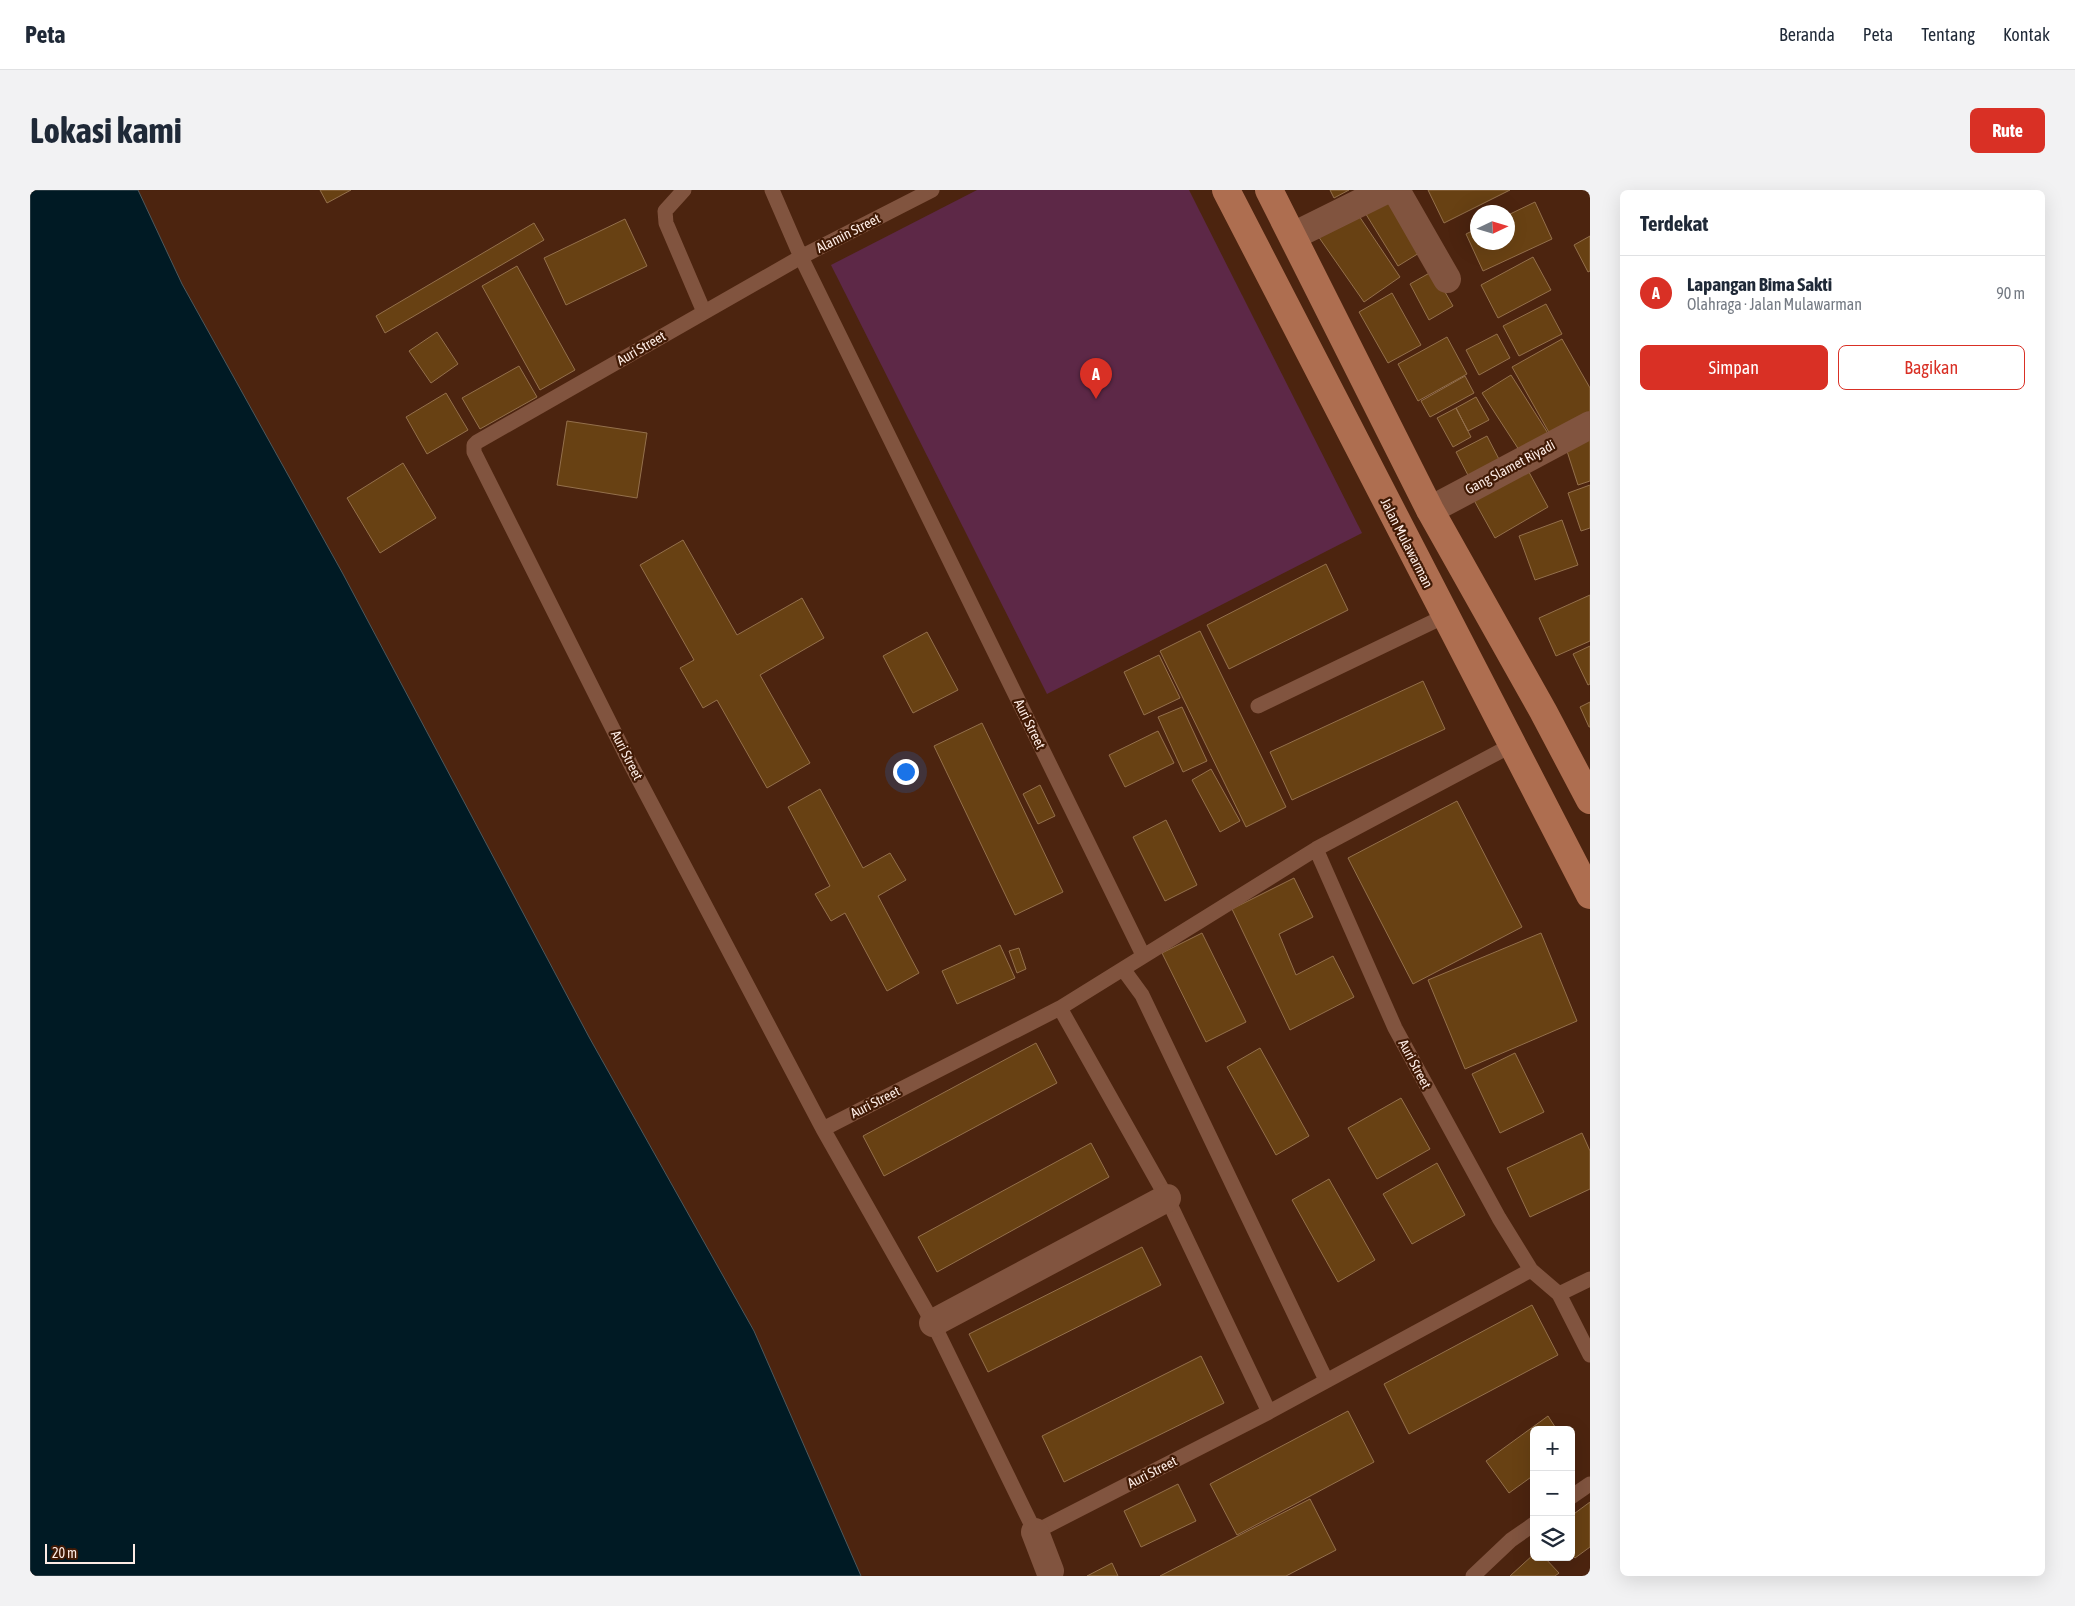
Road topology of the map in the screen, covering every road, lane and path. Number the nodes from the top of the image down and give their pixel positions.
1 (684, 190) edge
2 (772, 190) edge
3 (932, 190) edge
4 (1226, 190) edge
5 (1269, 190) edge
6 (1386, 190) edge
7 (1396, 190) edge
8 (1292, 236) junction
9 (801, 257) junction
10 (1447, 279) dead end
11 (704, 312) junction
12 (1590, 425) edge
13 (1430, 510) junction
14 (1445, 616) junction
15 (1258, 706) dead end
16 (1514, 744) junction
17 (1590, 800) edge
18 (1316, 850) junction
19 (1590, 895) edge
20 (1143, 955) junction
21 (1123, 969) junction
22 (1060, 1008) junction
23 (824, 1129) junction
24 (1167, 1198) junction
25 (1531, 1270) junction
26 (1590, 1279) edge
27 (1559, 1294) junction
28 (933, 1323) junction
29 (1590, 1355) edge
30 (1326, 1380) junction
31 (1269, 1412) junction
32 (1590, 1484) edge
33 (1575, 1494) edge
34 (1530, 1527) edge
35 (1035, 1532) junction
36 (1050, 1571) dead end
37 (1473, 1576) edge

1 - 11 lane
2 - 9 lane, Alamin Street
3 - 9 lane, Alamin Street
4 - 14 highway, Jalan Mulawarman
5 - 8 highway
6 - 8 street
7 - 10 street
8 - 13 highway
9 - 11 lane, Auri Street
9 - 20 lane, Auri Street
11 - 23 lane, Auri Street
12 - 13 street, Gang Slamet Riyadi
13 - 17 highway
14 - 15 lane
14 - 16 highway, Jalan Mulawarman
16 - 18 lane, Auri Street
16 - 19 highway, Jalan Mulawarman
18 - 20 lane, Auri Street
18 - 25 lane, Auri Street
20 - 21 lane, Auri Street
21 - 22 lane, Auri Street
21 - 30 lane
22 - 23 lane, Auri Street
22 - 24 lane
23 - 28 lane, Auri Street
24 - 28 street
24 - 31 lane
25 - 27 lane, Auri Street
25 - 30 lane, Auri Street
26 - 27 lane
27 - 29 lane
28 - 35 lane, Auri Street
30 - 31 lane, Auri Street
31 - 35 lane, Auri Street
32 - 33 lane
34 - 37 lane
35 - 36 street, Auri Street

